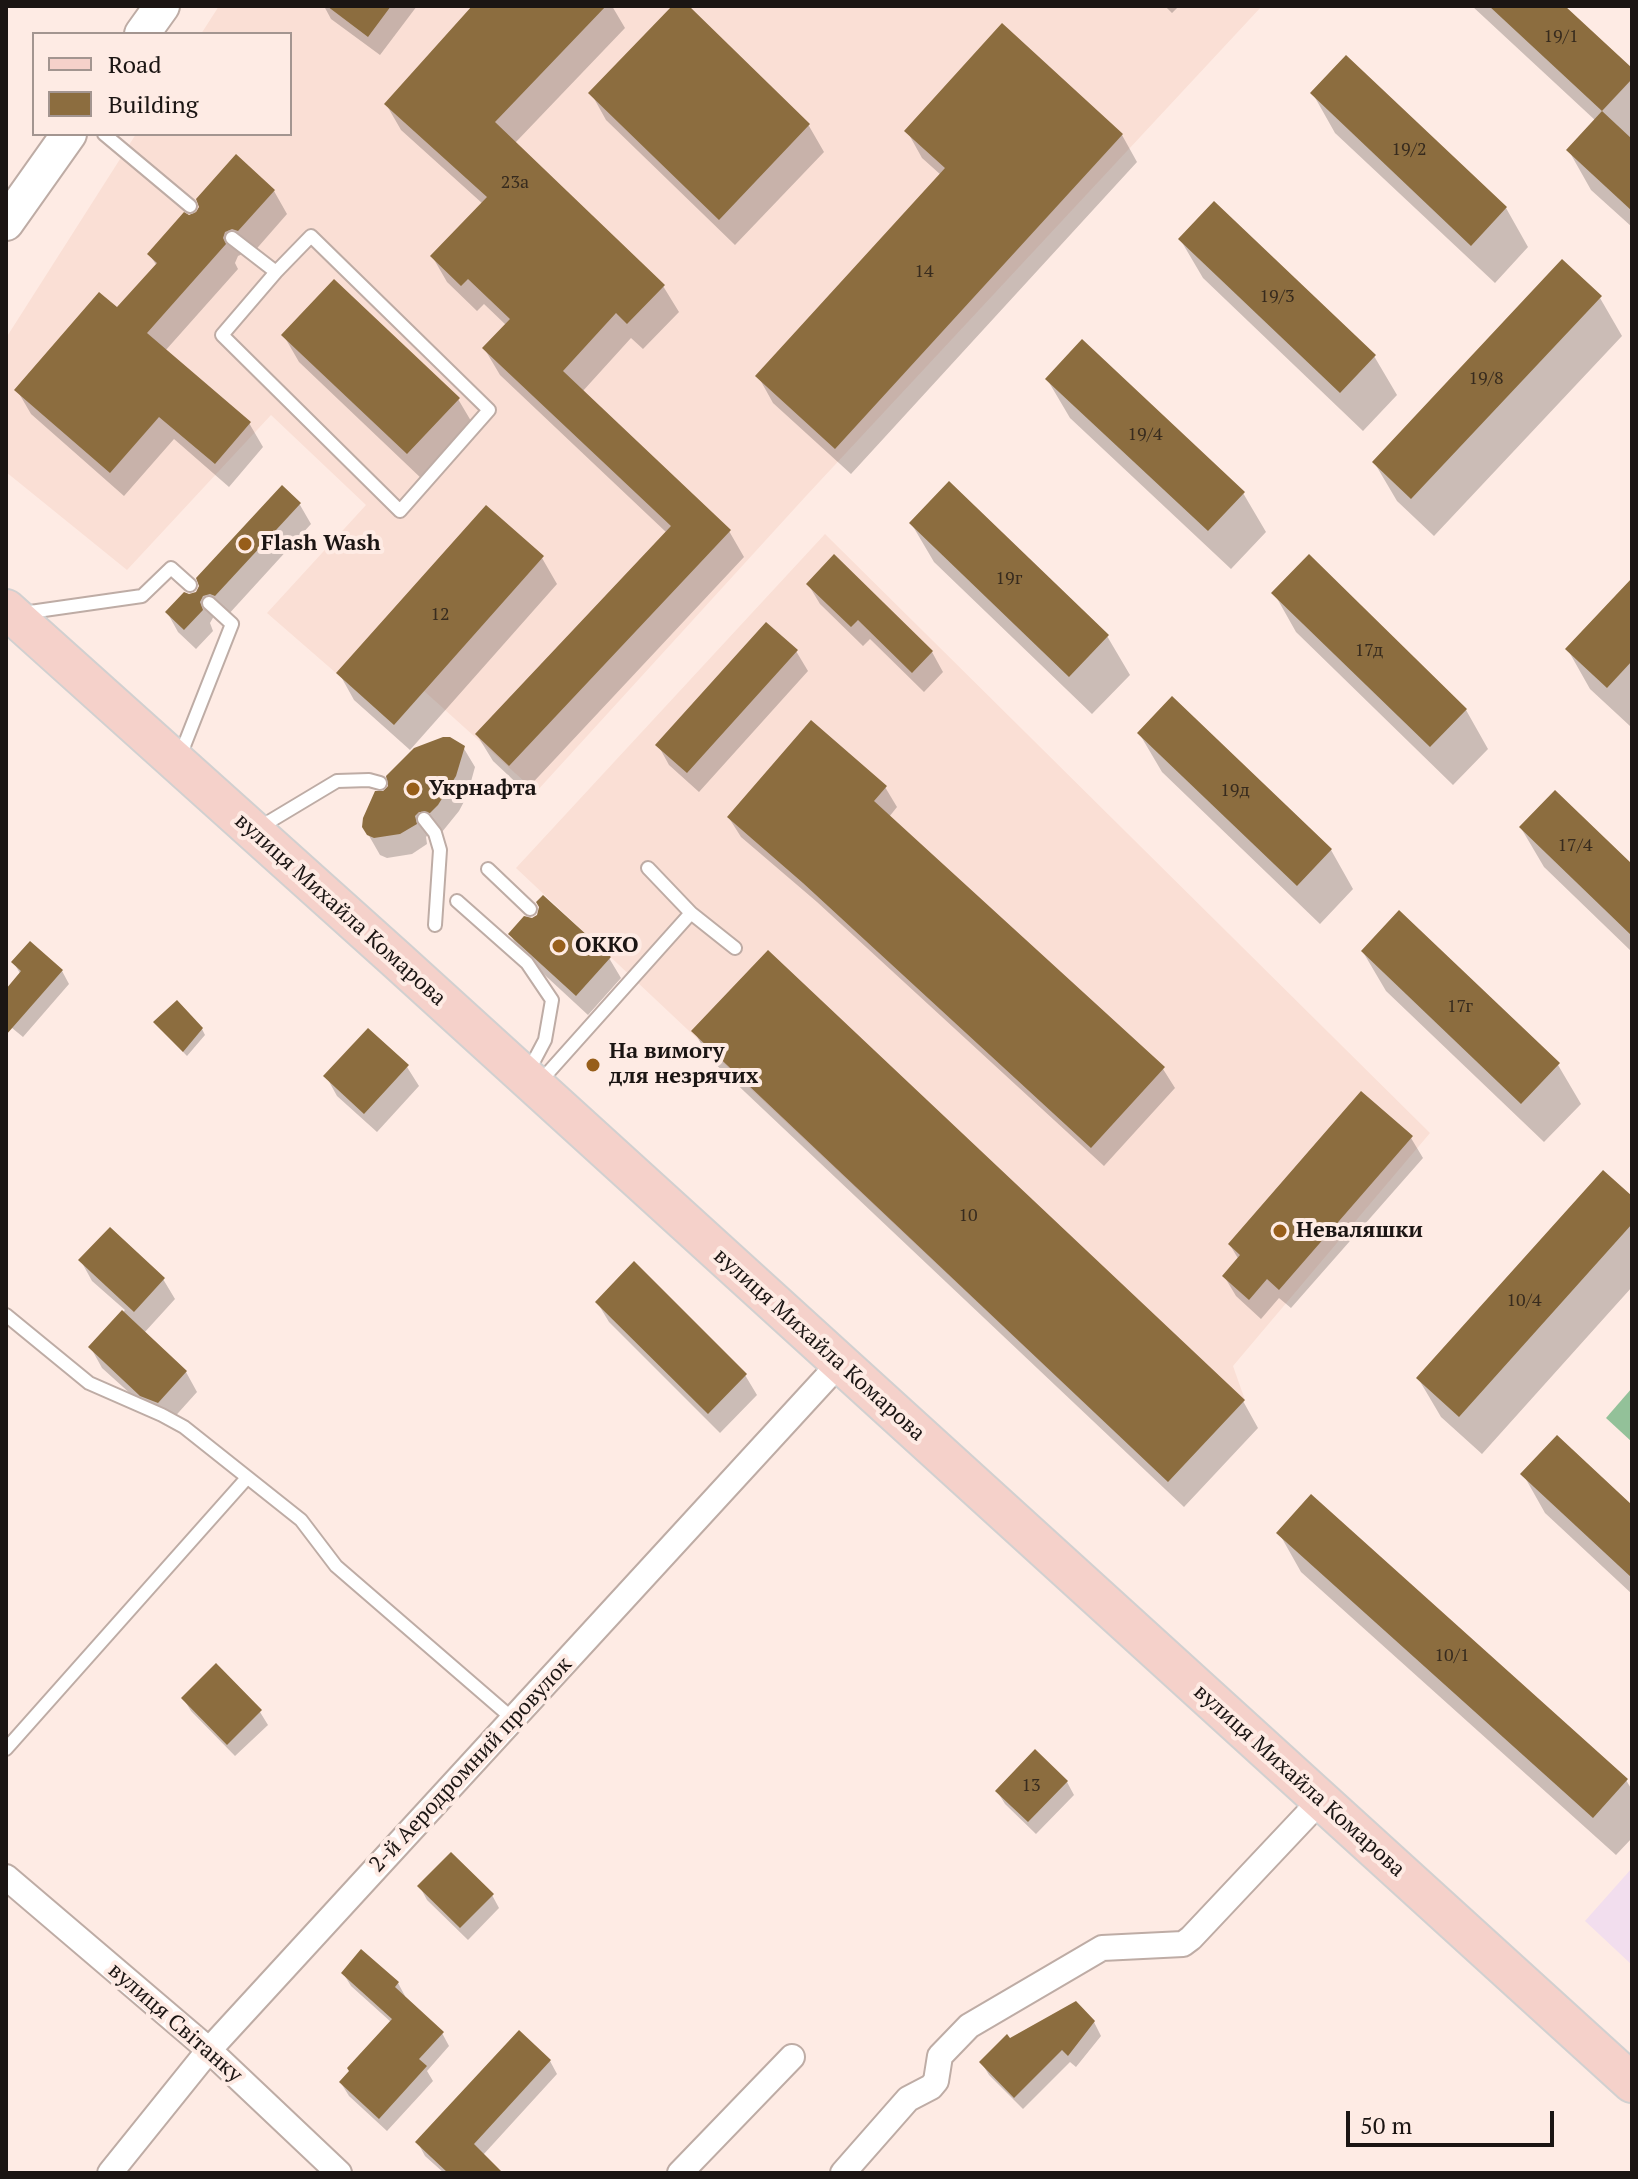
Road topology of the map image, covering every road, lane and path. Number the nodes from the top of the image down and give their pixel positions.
1 (162, 6) edge
2 (143, 32) edge
3 (68, 136) edge
4 (106, 136) edge
5 (190, 206) dead end
6 (6, 223) edge
7 (232, 238) dead end
8 (276, 272) junction
9 (190, 585) dead end
10 (209, 603) dead end
11 (9, 611) edge
12 (177, 763) junction
13 (380, 783) dead end
14 (424, 819) dead end
15 (253, 832) junction
16 (648, 868) dead end
17 (488, 869) dead end
18 (457, 901) dead end
19 (530, 909) dead end
20 (691, 913) junction
21 (435, 925) dead end
22 (735, 948) dead end
23 (531, 1082) junction
24 (6, 1315) edge
25 (839, 1364) junction
26 (246, 1479) junction
27 (513, 1719) junction
28 (6, 1749) edge
29 (1321, 1800) junction
30 (6, 1877) edge
31 (209, 2050) junction
32 (792, 2057) dead end
33 (1632, 2083) edge
34 (110, 2173) edge
35 (339, 2173) edge
36 (680, 2173) edge
37 (843, 2173) edge

1 - 2 main road
3 - 6 main road
4 - 5 lane
7 - 8 lane
8 - 8 lane
9 - 11 lane
10 - 12 lane
11 - 12 main road, вулиця Михайла Комарова
12 - 15 main road, вулиця Михайла Комарова
13 - 15 lane
14 - 21 lane
15 - 23 main road, вулиця Михайла Комарова
16 - 20 lane
17 - 19 lane
18 - 23 lane
20 - 22 lane
20 - 23 lane
23 - 25 main road, вулиця Михайла Комарова
24 - 26 lane
25 - 27 street, 2-й Аеродромний провулок
25 - 29 main road, вулиця Михайла Комарова
26 - 27 lane
26 - 28 lane
27 - 31 street, 2-й Аеродромний провулок
29 - 33 main road, вулиця Михайла Комарова
29 - 37 street
30 - 31 street, вулиця Світанку
31 - 34 street, 2-й Аеродромний провулок
31 - 35 street, вулиця Світанку
32 - 36 street

